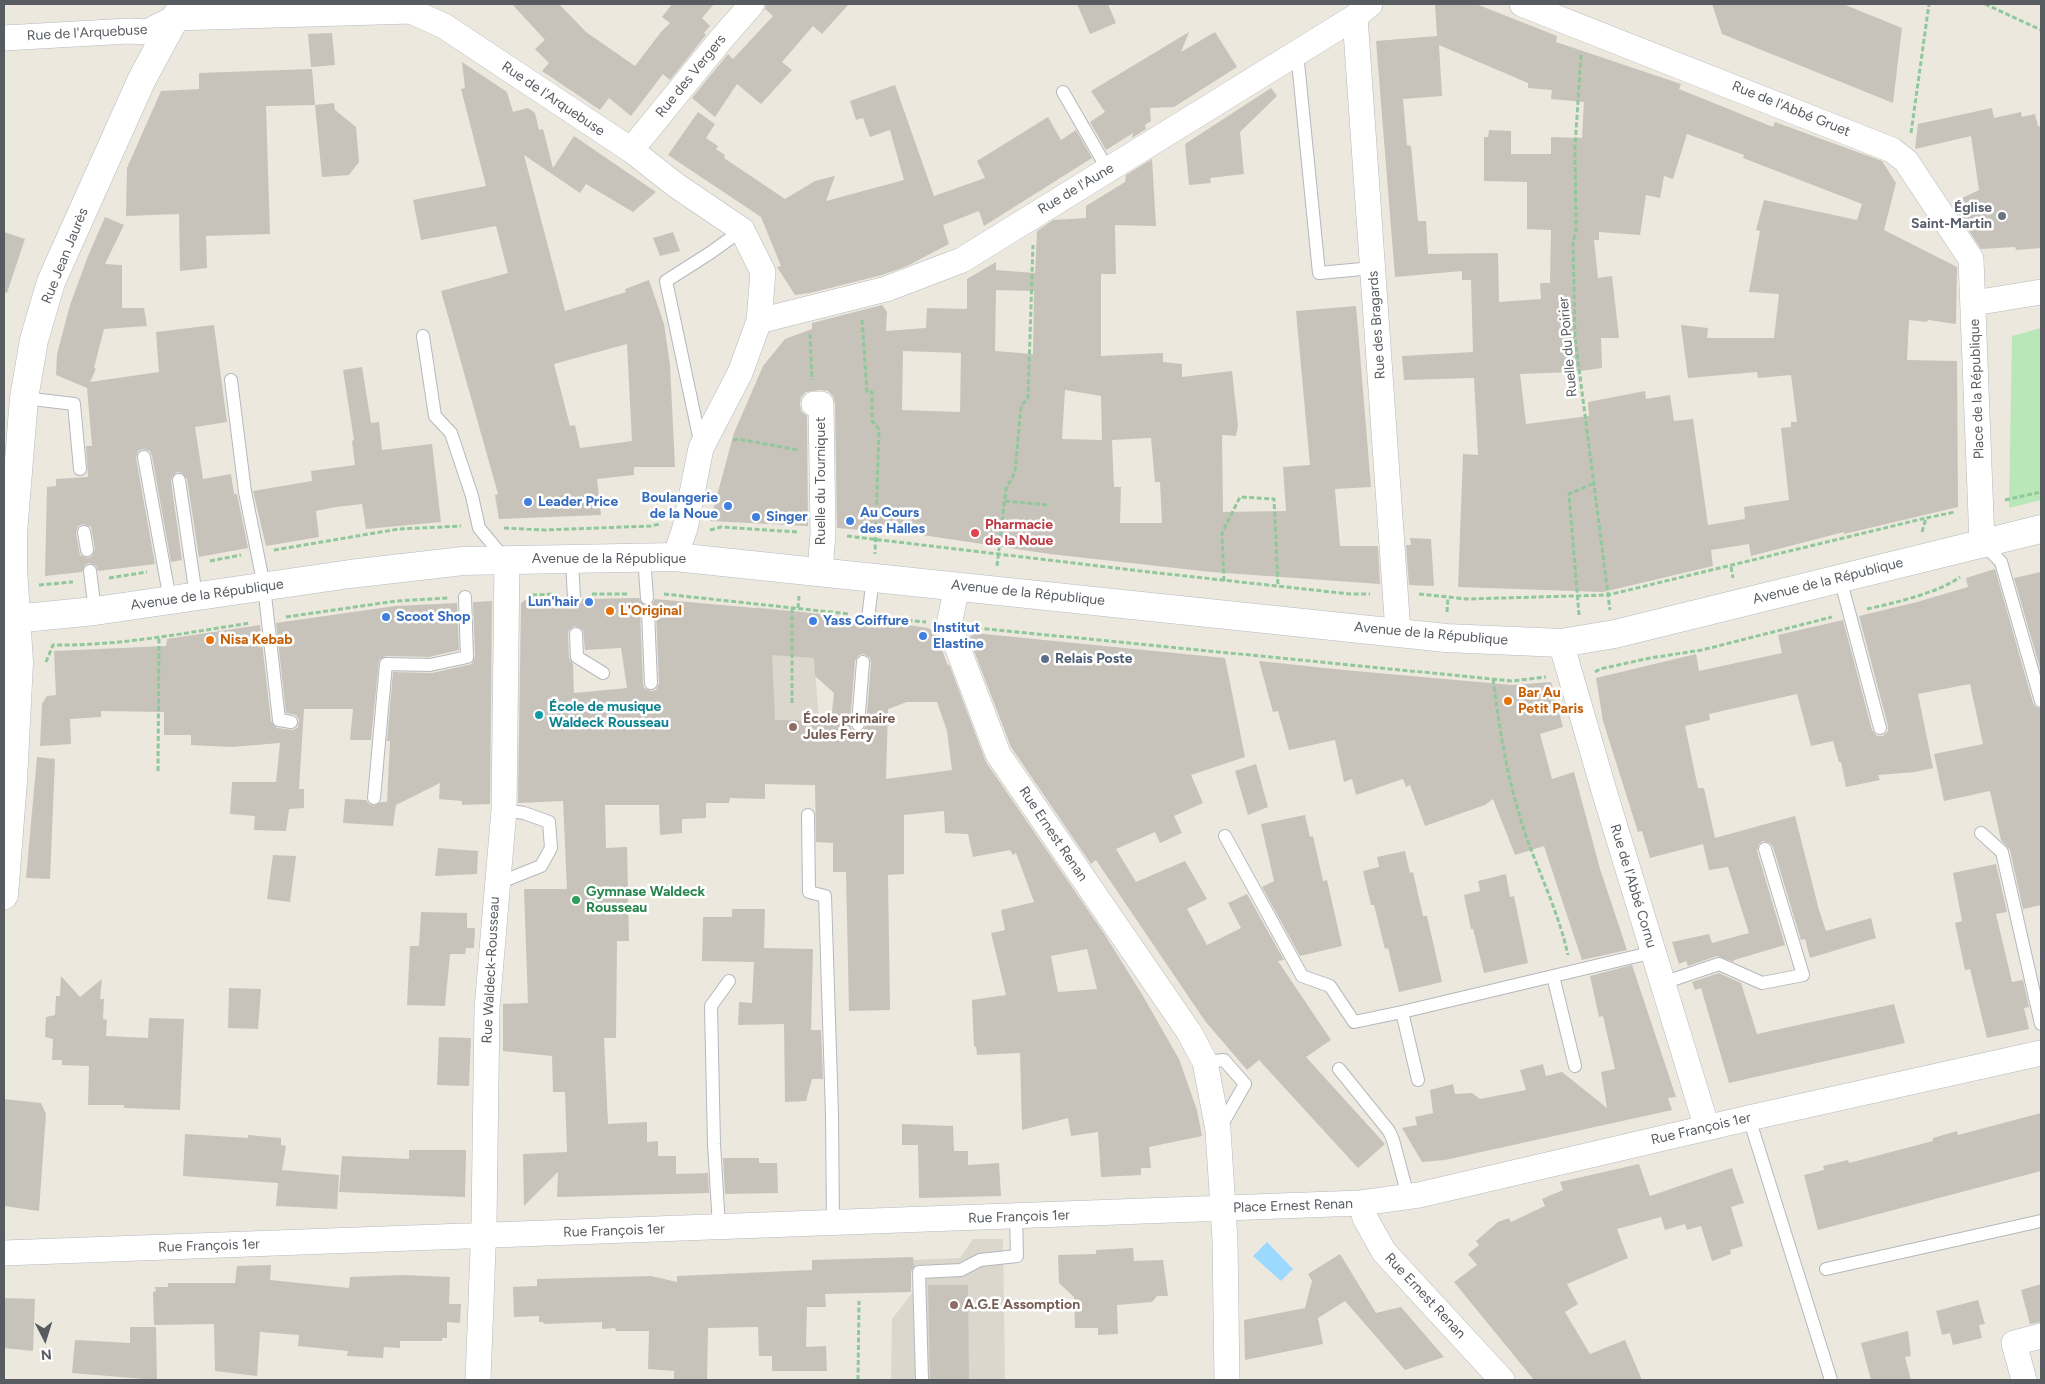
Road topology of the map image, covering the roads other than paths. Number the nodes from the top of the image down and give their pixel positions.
1 (752, 4) edge
2 (1522, 4) edge
3 (410, 8) edge
4 (180, 11) edge
5 (1362, 11) edge
6 (4, 38) edge
7 (1297, 52) junction
8 (1064, 92) dead end
9 (631, 150) junction
10 (1108, 170) junction
11 (742, 230) junction
12 (1373, 268) junction
13 (2041, 292) edge
14 (1974, 303) junction
15 (759, 321) junction
16 (423, 336) dead end
17 (231, 380) dead end
18 (24, 398) junction
19 (814, 404) road end
20 (701, 448) junction
21 (144, 457) dead end
22 (80, 468) dead end
23 (178, 480) dead end
24 (2041, 529) edge
25 (84, 532) dead end
26 (1982, 543) junction
27 (86, 550) dead end
28 (644, 557) junction
29 (675, 557) junction
30 (572, 558) junction
31 (506, 560) junction
32 (820, 571) junction
33 (90, 576) road end
34 (873, 577) junction
35 (1840, 578) junction
36 (264, 586) junction
37 (957, 586) junction
38 (574, 596) road end
39 (647, 596) road end
40 (465, 597) road end
41 (183, 598) junction
42 (95, 611) junction
43 (648, 612) dead end
44 (868, 618) road end
45 (10, 619) edge
46 (1398, 632) junction
47 (576, 634) dead end
48 (1571, 642) junction
49 (863, 662) dead end
50 (603, 673) dead end
51 (650, 683) dead end
52 (2041, 701) edge
53 (291, 722) dead end
54 (858, 724) dead end
55 (1880, 728) dead end
56 (374, 798) dead end
57 (504, 810) junction
58 (808, 815) dead end
59 (1981, 832) dead end
60 (1226, 836) dead end
61 (1765, 849) dead end
62 (496, 884) junction
63 (4, 895) edge
64 (1654, 952) junction
65 (1553, 976) junction
66 (729, 980) dead end
67 (1663, 983) junction
68 (1402, 1012) junction
69 (2041, 1024) edge
70 (2041, 1053) edge
71 (1205, 1062) junction
72 (1575, 1066) dead end
73 (1339, 1069) dead end
74 (1418, 1080) dead end
75 (1749, 1118) junction
76 (1708, 1128) junction
77 (1218, 1130) junction
78 (1408, 1196) junction
79 (1361, 1204) junction
80 (1224, 1209) junction
81 (1016, 1217) junction
82 (2041, 1221) edge
83 (833, 1224) junction
84 (719, 1227) junction
85 (484, 1236) junction
86 (4, 1254) edge
87 (1826, 1269) dead end
88 (2041, 1336) edge
89 (478, 1380) edge
90 (922, 1380) edge
91 (1227, 1380) edge
92 (1502, 1380) edge
93 (1831, 1380) edge
94 (2024, 1380) edge

1 - 9 street, Rue des Vergers
2 - 14 street, Rue de l'Abbé Gruet
3 - 4 street, Rue de l'Arquebuse
3 - 9 street, Rue de l'Arquebuse
4 - 6 street, Rue de l'Arquebuse
4 - 18 main road, Rue Jean Jaurès
5 - 7 street, Rue de l'Aune
5 - 12 street, Rue des Bragards
7 - 10 street, Rue de l'Aune
7 - 12 lane
8 - 10 lane
9 - 11 street, Rue de l'Arquebuse
10 - 15 street, Rue de l'Aune
11 - 15 street, Rue de l'Arquebuse
11 - 20 lane
12 - 46 street, Rue des Bragards
13 - 14 street, Place de la République
14 - 26 street, Place de la République
15 - 20 street, Rue de l'Arquebuse
16 - 31 lane
17 - 36 lane
18 - 22 lane
18 - 45 main road, Rue Jean Jaurès
19 - 32 street, Ruelle du Tourniquet
20 - 29 street, Rue de l'Arquebuse
21 - 41 lane
23 - 41 lane
24 - 26 main road, Avenue de la République
25 - 27 lane
26 - 35 main road, Avenue de la République
26 - 52 lane
28 - 29 main road, Avenue de la République
28 - 30 main road, Avenue de la République
28 - 39 lane
29 - 32 main road, Avenue de la République
30 - 31 main road, Avenue de la République
30 - 38 lane
31 - 36 main road, Avenue de la République
31 - 57 street, Rue Waldeck-Rousseau
32 - 34 main road, Avenue de la République
33 - 42 lane
34 - 37 main road, Avenue de la République
34 - 44 lane
35 - 48 main road, Avenue de la République
35 - 55 lane
36 - 41 main road, Avenue de la République
36 - 53 lane
37 - 46 main road, Avenue de la République
37 - 71 street, Rue Ernest Renan
40 - 56 lane
41 - 42 main road, Avenue de la République
42 - 45 main road, Avenue de la République
43 - 51 lane
45 - 63 main road, Rue Jean Jaurès
46 - 48 main road, Avenue de la République
47 - 50 lane
48 - 64 street, Rue de l'Abbé Cornu
49 - 54 lane
57 - 62 street, Rue Waldeck-Rousseau
57 - 62 lane
58 - 83 lane
59 - 69 lane
60 - 68 lane
61 - 67 lane
62 - 85 street, Rue Waldeck-Rousseau
64 - 65 lane
64 - 67 street, Rue de l'Abbé Cornu
65 - 68 lane
65 - 72 lane
66 - 84 lane
67 - 76 street, Rue de l'Abbé Cornu
68 - 74 lane
70 - 75 street, Rue François 1er
71 - 77 street, Place Ernest Renan
71 - 77 lane
73 - 78 lane
75 - 76 street, Rue François 1er
75 - 93 lane
76 - 78 street, Rue François 1er
77 - 80 street, Place Ernest Renan
78 - 79 street, Rue François 1er
79 - 80 street, Place Ernest Renan
79 - 92 street, Rue Ernest Renan
80 - 81 street, Rue François 1er
80 - 91 street
81 - 83 street, Rue François 1er
81 - 90 lane
82 - 87 lane
83 - 84 street, Rue François 1er
84 - 85 street, Rue François 1er
85 - 86 street, Rue François 1er
85 - 89 street, Rue Waldeck-Rousseau
88 - 94 street

